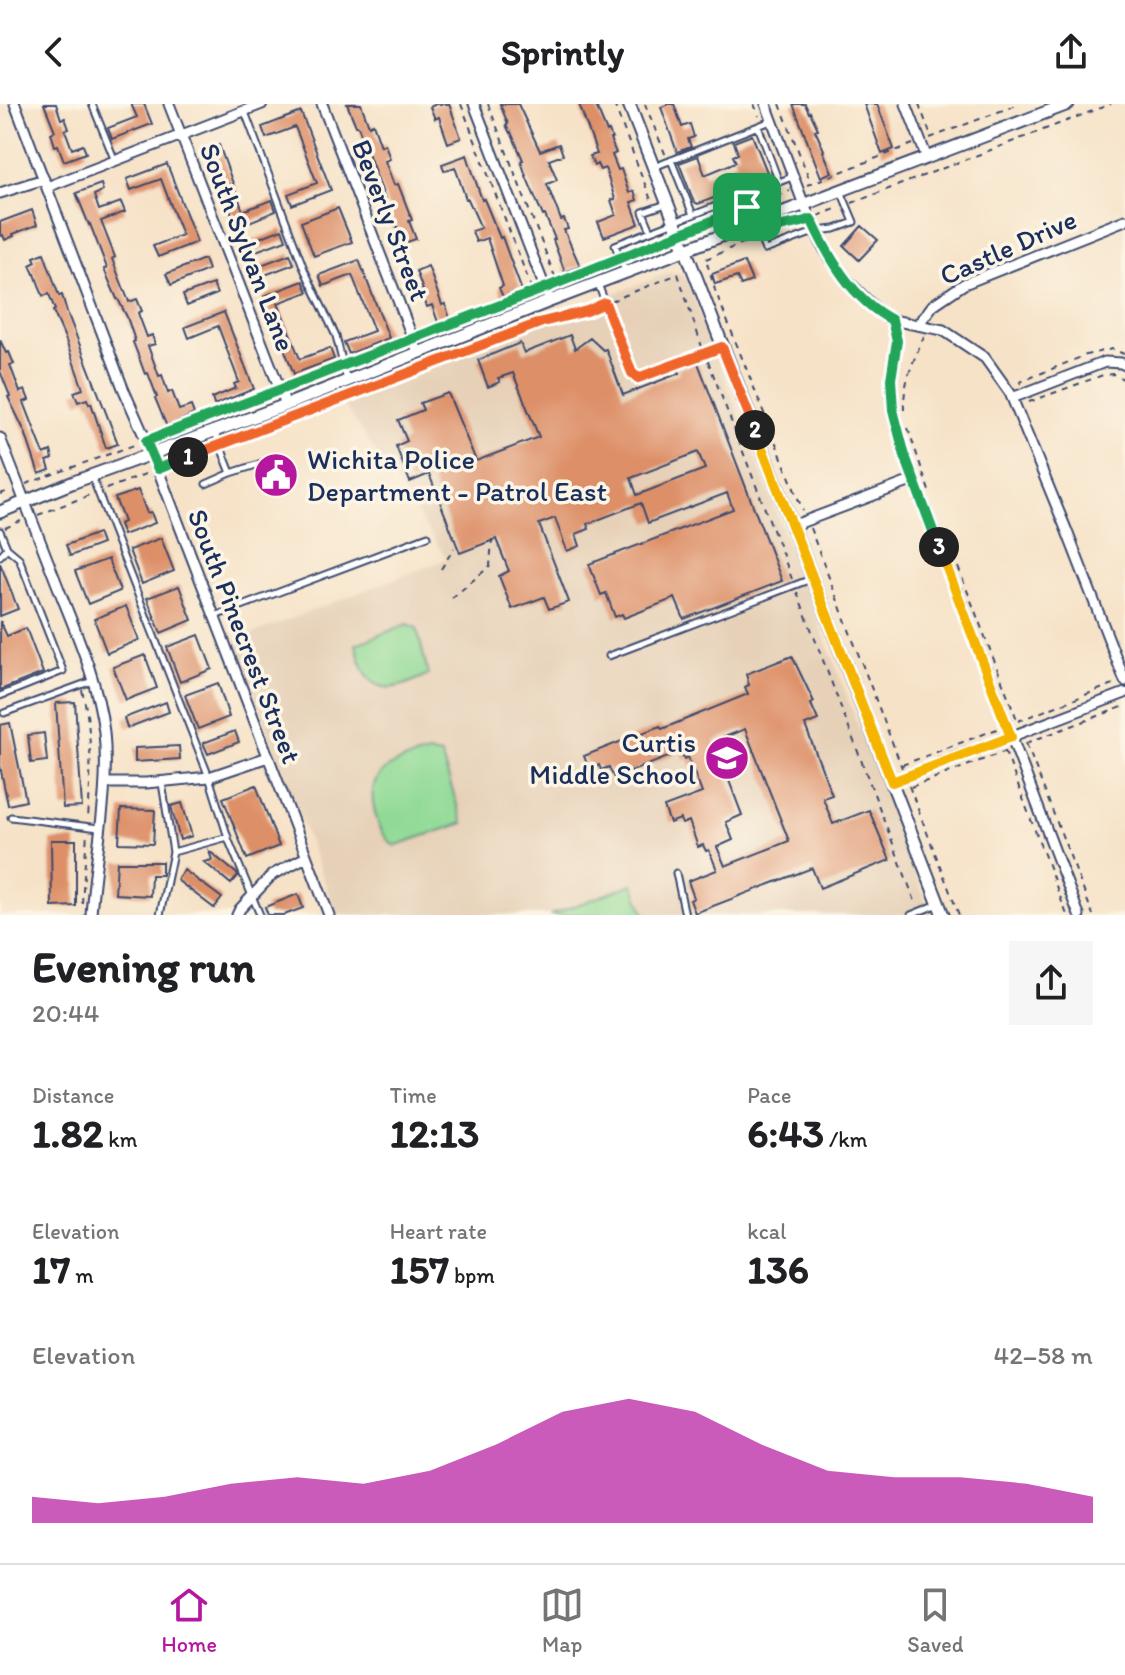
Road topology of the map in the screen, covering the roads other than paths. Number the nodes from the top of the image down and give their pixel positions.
1 (15, 104) edge
2 (92, 104) edge
3 (169, 104) edge
4 (262, 104) edge
5 (322, 104) edge
6 (474, 104) edge
7 (629, 104) edge
8 (766, 104) edge
9 (906, 104) edge
10 (1068, 104) edge
11 (245, 111) junction
12 (772, 121) junction
13 (758, 126) junction
14 (181, 135) junction
15 (927, 158) junction
16 (671, 160) junction
17 (115, 161) junction
18 (653, 167) junction
19 (793, 177) junction
20 (779, 182) junction
21 (45, 183) junction
22 (841, 191) junction
23 (0, 193) edge
24 (743, 196) junction
25 (667, 203) junction
26 (804, 205) junction
27 (693, 215) junction
28 (1125, 220) edge
29 (674, 222) junction
30 (753, 224) junction
31 (651, 231) junction
32 (817, 231) junction
33 (685, 250) junction
34 (625, 272) junction
35 (598, 283) junction
36 (550, 301) junction
37 (892, 320) junction
38 (918, 325) junction
39 (722, 347) junction
40 (418, 352) junction
41 (1125, 365) edge
42 (347, 381) junction
43 (1012, 398) junction
44 (286, 405) junction
45 (214, 431) junction
46 (0, 438) edge
47 (152, 454) junction
48 (265, 462) dead end
49 (231, 473) junction
50 (91, 476) junction
51 (914, 480) junction
52 (206, 484) dead end
53 (25, 502) junction
54 (0, 512) edge
55 (792, 526) junction
56 (0, 530) edge
57 (428, 536) dead end
58 (7, 548) junction
59 (0, 556) edge
60 (812, 579) junction
61 (214, 616) junction
62 (609, 656) dead end
63 (1125, 680) edge
64 (93, 681) junction
65 (1125, 693) edge
66 (0, 696) edge
67 (4, 713) dead end
68 (1006, 738) junction
69 (268, 757) junction
70 (209, 777) junction
71 (890, 777) junction
72 (161, 782) junction
73 (105, 783) junction
74 (11, 817) dead end
75 (100, 828) junction
76 (228, 837) junction
77 (173, 852) junction
78 (306, 857) junction
79 (676, 873) dead end
80 (252, 896) junction
81 (941, 909) edge
82 (86, 913) edge
83 (160, 915) edge
84 (237, 915) edge
85 (260, 915) edge
86 (329, 915) edge
87 (685, 915) edge
88 (911, 915) edge
89 (1079, 915) edge

1 - 21 street, South Pinecrest Street
2 - 17 lane
3 - 14 street, South Sylvan Lane
4 - 11 street
5 - 40 street, Beverly Street
6 - 36 street
7 - 18 street
8 - 12 street
9 - 15 street
10 - 15 street
11 - 14 street
11 - 42 lane
12 - 13 lane
12 - 19 street
13 - 16 lane
13 - 20 lane
14 - 17 street
14 - 44 street, South Sylvan Lane
15 - 22 street
16 - 18 lane
16 - 27 lane
17 - 21 street
18 - 25 street
19 - 20 lane
19 - 26 street
20 - 24 lane
21 - 23 street
21 - 47 street, South Pinecrest Street
22 - 26 street
22 - 32 lane
24 - 27 lane
24 - 30 lane
25 - 29 street
25 - 31 lane
26 - 30 street
26 - 32 street
27 - 29 lane
28 - 38 street, Castle Drive
29 - 31 lane
29 - 33 street
30 - 32 lane
30 - 33 street
31 - 34 lane
32 - 37 street
33 - 34 street
33 - 39 street
34 - 35 street
35 - 36 street
35 - 39 lane
36 - 40 street
37 - 38 street
37 - 51 street
38 - 43 street
39 - 55 street
40 - 42 street
41 - 43 street
42 - 44 street
43 - 63 street
44 - 45 street
45 - 47 street
45 - 49 lane
46 - 53 street
47 - 50 street
47 - 61 street, South Pinecrest Street
48 - 49 lane
49 - 52 lane
50 - 53 street
50 - 70 lane
51 - 55 street
51 - 68 street
53 - 54 street
53 - 64 street
55 - 60 street
56 - 58 lane
57 - 61 lane
58 - 59 lane
58 - 66 lane
60 - 62 lane
60 - 71 street
61 - 69 street, South Pinecrest Street
64 - 67 lane
64 - 73 street
65 - 68 street
68 - 71 street
68 - 89 street
69 - 70 street
69 - 78 street, South Pinecrest Street
70 - 72 street
70 - 76 lane
71 - 81 street
72 - 73 street
72 - 77 lane
73 - 75 street
74 - 75 lane
75 - 82 street
76 - 77 lane
76 - 80 lane
77 - 83 lane
78 - 80 street
78 - 86 street, South Pinecrest Street
79 - 87 lane
80 - 84 street
80 - 85 lane
81 - 88 lane

